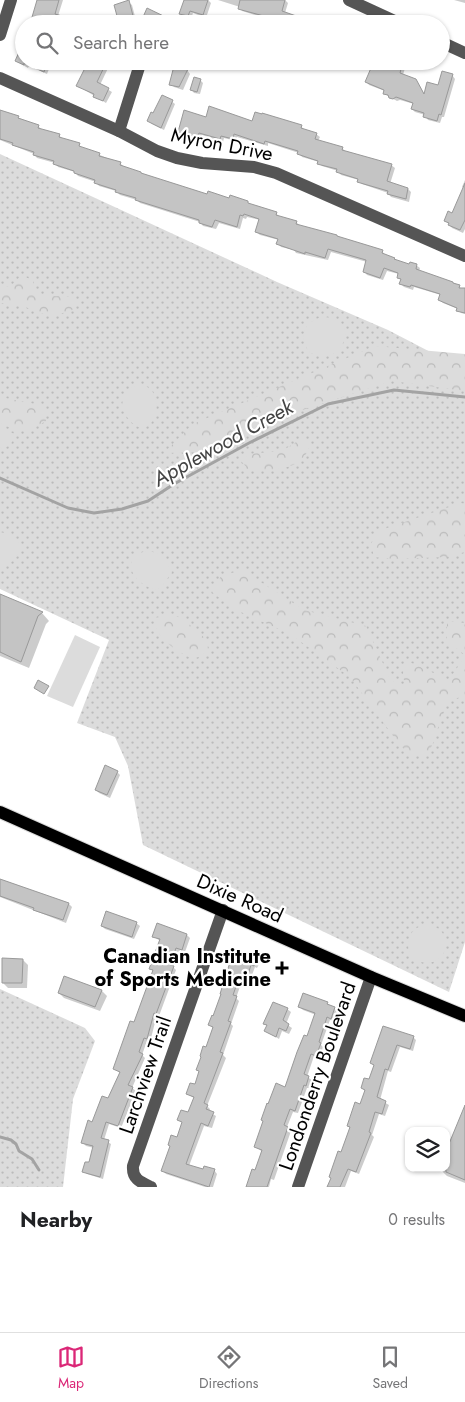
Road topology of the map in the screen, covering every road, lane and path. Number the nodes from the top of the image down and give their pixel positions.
1 (11, 0) edge
2 (349, 0) edge
3 (382, 15) edge
4 (0, 35) edge
5 (450, 46) edge
6 (465, 53) edge
7 (138, 70) edge
8 (0, 78) edge
9 (119, 131) junction
10 (465, 256) edge
11 (0, 812) edge
12 (223, 910) junction
13 (371, 977) junction
14 (465, 1016) edge
15 (151, 1187) edge
16 (298, 1187) edge

1 - 4 street
2 - 3 street
5 - 6 street
7 - 9 street
8 - 9 street, Myron Drive
9 - 10 street, Myron Drive
11 - 12 main road, Dixie Road
12 - 13 main road, Dixie Road
12 - 15 street, Larchview Trail
13 - 14 main road, Dixie Road
13 - 16 street, Londonderry Boulevard

